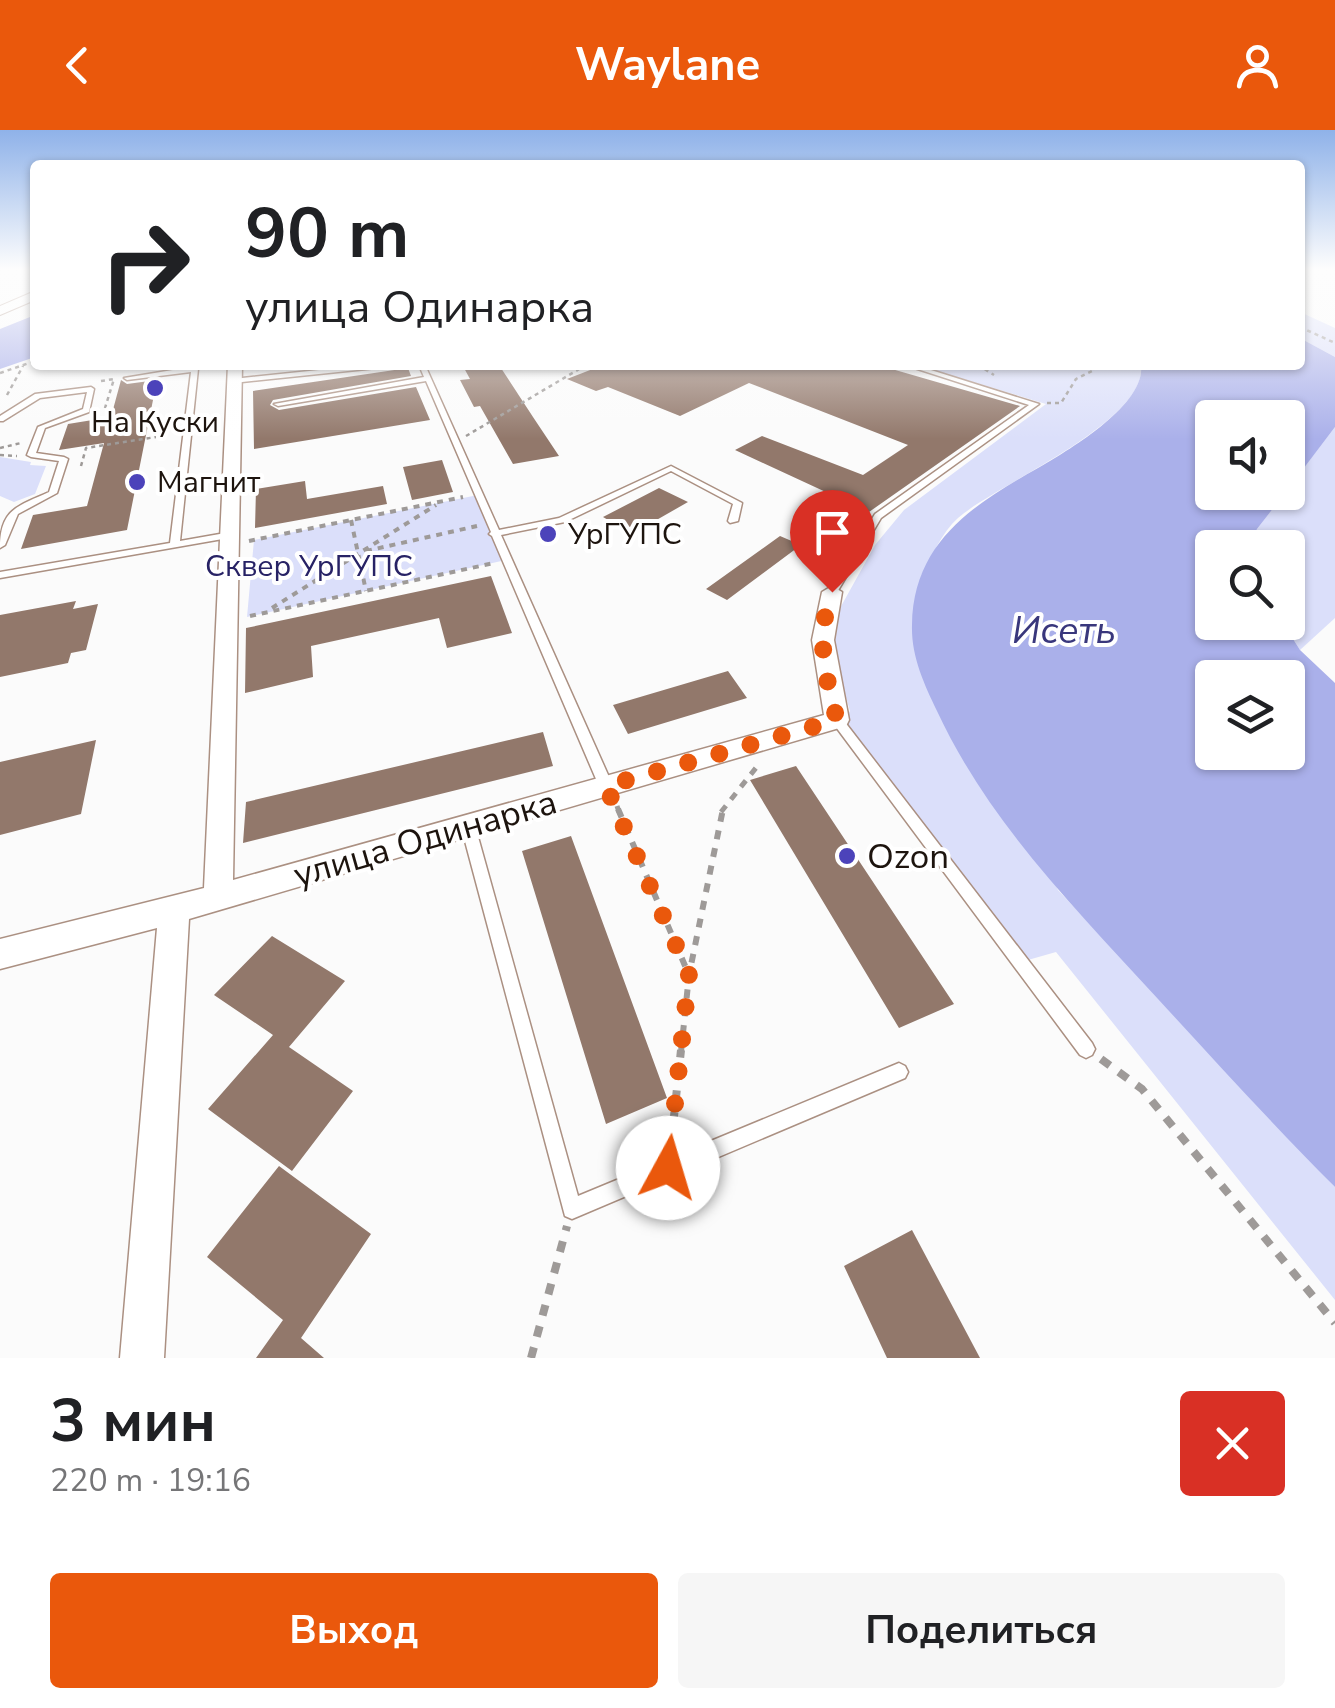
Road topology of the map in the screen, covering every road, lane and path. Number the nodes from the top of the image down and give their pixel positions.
1 (1305, 328) edge
2 (1335, 343) edge
3 (30, 364) edge
4 (23, 366) junction
5 (176, 370) edge
6 (195, 370) edge
7 (291, 370) edge
8 (424, 370) edge
9 (577, 370) edge
10 (924, 370) edge
11 (1094, 370) edge
12 (234, 373) edge
13 (0, 374) edge
14 (127, 378) dead end
15 (428, 378) junction
16 (8, 393) dead end
17 (278, 404) dead end
18 (1042, 404) dead end
19 (0, 419) edge
20 (156, 438) dead end
21 (145, 439) dead end
22 (455, 442) junction
23 (478, 494) junction
24 (440, 502) junction
25 (0, 512) edge
26 (12, 517) junction
27 (351, 520) junction
28 (733, 521) dead end
29 (492, 529) junction
30 (231, 540) junction
31 (175, 544) junction
32 (0, 545) edge
33 (358, 553) junction
34 (506, 560) junction
35 (0, 575) edge
36 (366, 591) junction
37 (832, 592) joint
38 (266, 613) junction
39 (228, 622) junction
40 (837, 720) junction
41 (763, 758) dead end
42 (606, 786) junction
43 (468, 826) junction
44 (218, 898) junction
45 (174, 910) junction
46 (0, 954) edge
47 (689, 975) junction
48 (1086, 1049) joint
49 (898, 1072) dead end
50 (668, 1168) junction
51 (572, 1209) junction
52 (1335, 1323) edge
53 (142, 1358) edge
54 (530, 1358) edge

1 - 2 path
3 - 4 path
4 - 13 path
4 - 16 path
5 - 14 lane
6 - 31 lane
7 - 12 lane
8 - 15 lane
9 - 22 path
10 - 37 lane
11 - 18 path
12 - 30 street
15 - 17 lane
15 - 22 lane
19 - 26 lane
20 - 21 path
22 - 23 lane
23 - 24 path
23 - 29 lane
24 - 27 path
24 - 33 path
25 - 26 lane
26 - 32 lane
27 - 30 path
27 - 33 path
28 - 29 lane
29 - 33 path
29 - 34 lane
30 - 31 lane
30 - 39 street
31 - 35 lane
33 - 36 path
33 - 38 path
34 - 36 path
34 - 42 lane
36 - 38 path
37 - 40 street
38 - 39 path
39 - 44 street
40 - 42 street, улица Одинарка
40 - 48 lane
41 - 47 path
42 - 43 street, улица Одинарка
42 - 47 path
43 - 44 street, улица Одинарка
43 - 51 lane
44 - 45 street, улица Одинарка
45 - 46 street, улица Одинарка
45 - 53 street
47 - 50 path
48 - 52 path
49 - 50 lane
50 - 51 lane
51 - 54 path

